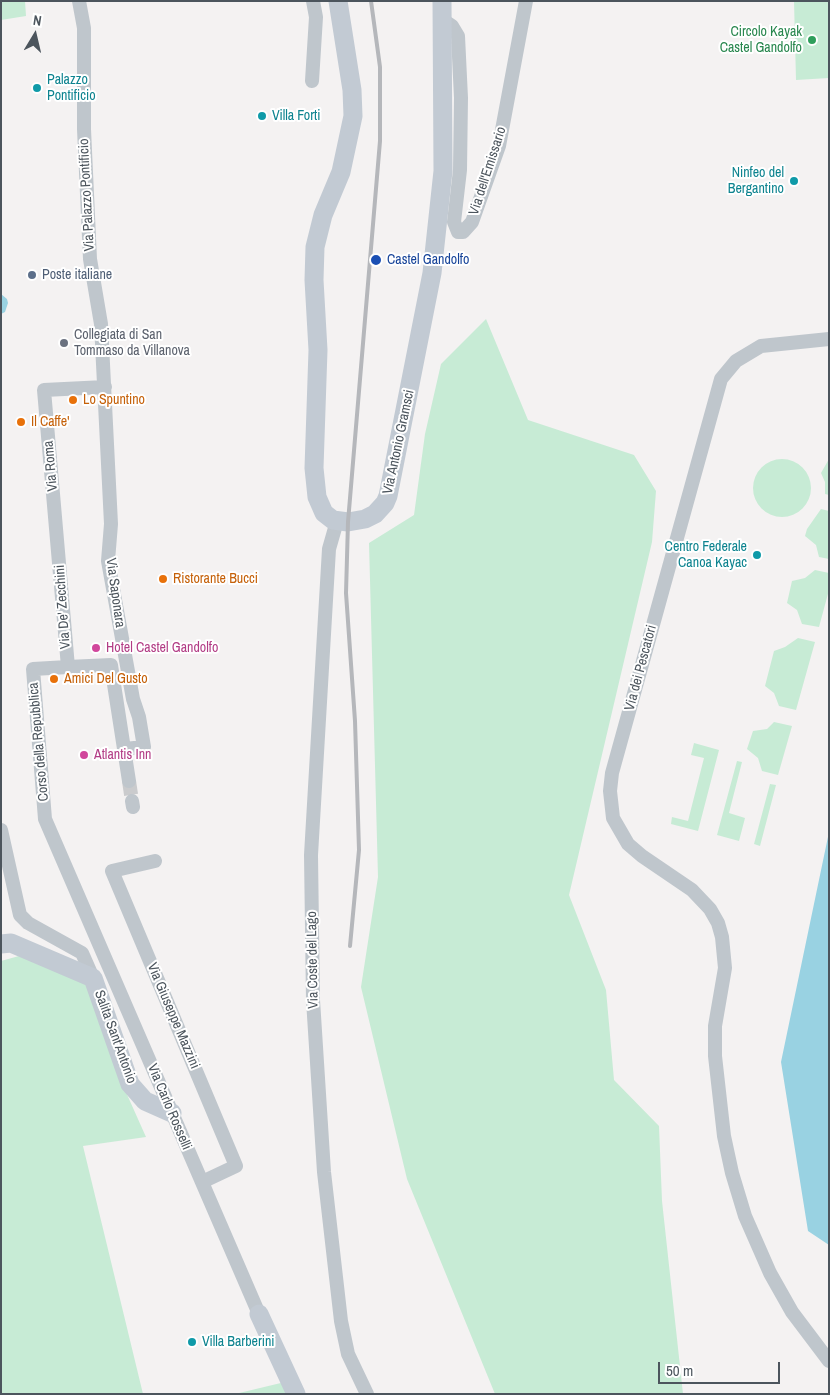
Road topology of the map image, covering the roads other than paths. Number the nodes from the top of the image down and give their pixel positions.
1 (79, 1) edge
2 (313, 1) edge
3 (338, 1) edge
4 (526, 1) edge
5 (442, 10) edge
6 (312, 81) dead end
7 (829, 339) edge
8 (105, 387) junction
9 (337, 521) junction
10 (58, 542) joint
11 (68, 667) junction
12 (33, 670) joint
13 (125, 749) junction
14 (129, 782) tunnel mouth
15 (1, 830) edge
16 (155, 861) dead end
17 (80, 900) joint
18 (1, 944) edge
19 (93, 978) junction
20 (172, 1113) junction
21 (202, 1182) junction
22 (259, 1314) joint
23 (829, 1360) edge
24 (293, 1388) edge
25 (367, 1394) edge

1 - 8 street, Via Palazzo Pontificio
2 - 6 street
3 - 9 street
4 - 5 street, Via dell'Emissario
5 - 9 street, Via Antonio Gramsci
7 - 23 street, Via dei Pescatori
8 - 10 street, Via Roma
8 - 13 street, Via Saponara
9 - 25 street, Via Coste del Lago
10 - 11 street, Via De' Zecchini
11 - 12 street, Via De' Zecchini
11 - 13 street
12 - 17 street, Corso della Repubblica
13 - 14 street
15 - 19 street
16 - 21 street, Via Giuseppe Mazzini
17 - 20 street, Via Carlo Rosselli
18 - 19 street, Salita Sant'Antonio
19 - 20 street, Salita Sant'Antonio
20 - 21 street, Via Carlo Rosselli
21 - 22 street, Via Carlo Rosselli
22 - 24 street

